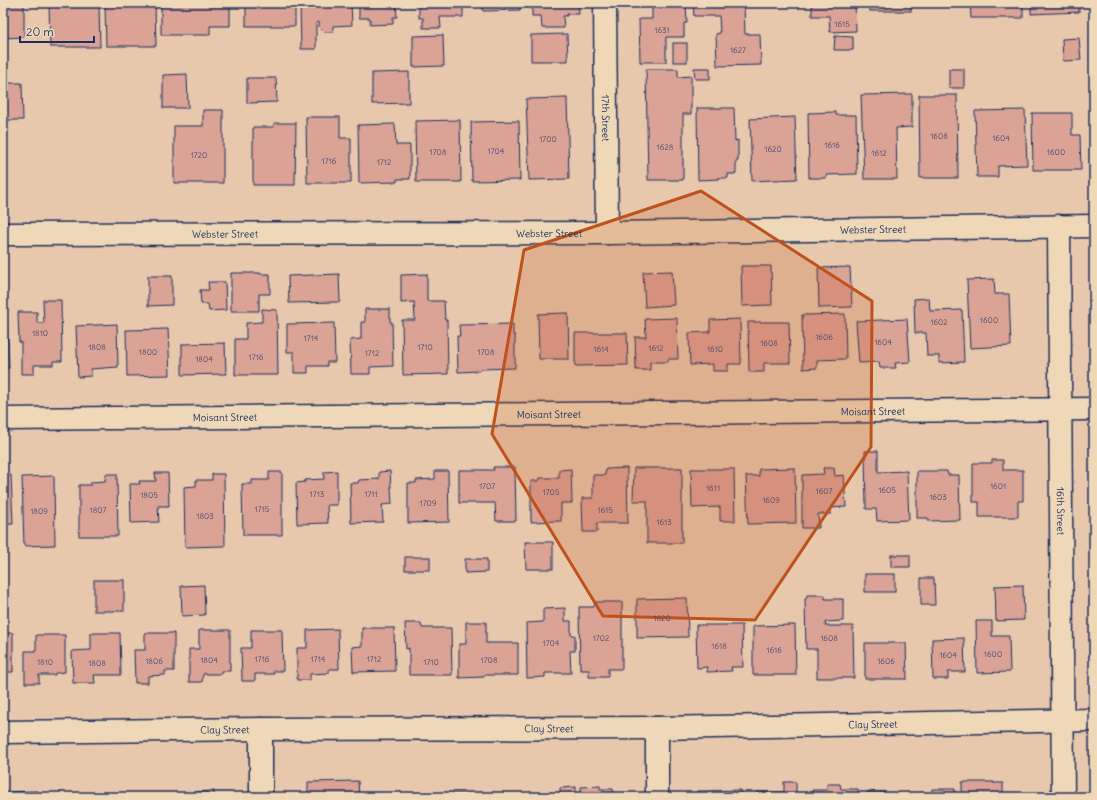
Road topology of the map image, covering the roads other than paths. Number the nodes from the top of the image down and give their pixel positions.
1 (605, 3) edge
2 (1059, 226) junction
3 (1094, 226) edge
4 (607, 233) junction
5 (3, 234) edge
6 (1094, 409) edge
7 (1061, 410) junction
8 (3, 419) edge
9 (1063, 720) junction
10 (1094, 720) edge
11 (657, 728) junction
12 (261, 729) junction
13 (3, 732) edge
14 (261, 797) edge
15 (657, 797) edge
16 (1064, 797) edge

1 - 4 street, 17th Street
2 - 3 street, Webster Street
2 - 4 street, Webster Street
2 - 7 street, 16th Street
4 - 5 street, Webster Street
6 - 7 street, Moisant Street
7 - 8 street, Moisant Street
7 - 9 street, 16th Street
9 - 10 street, Clay Street
9 - 11 street, Clay Street
9 - 16 street, 16th Street
11 - 12 street, Clay Street
11 - 15 street
12 - 13 street, Clay Street
12 - 14 street

